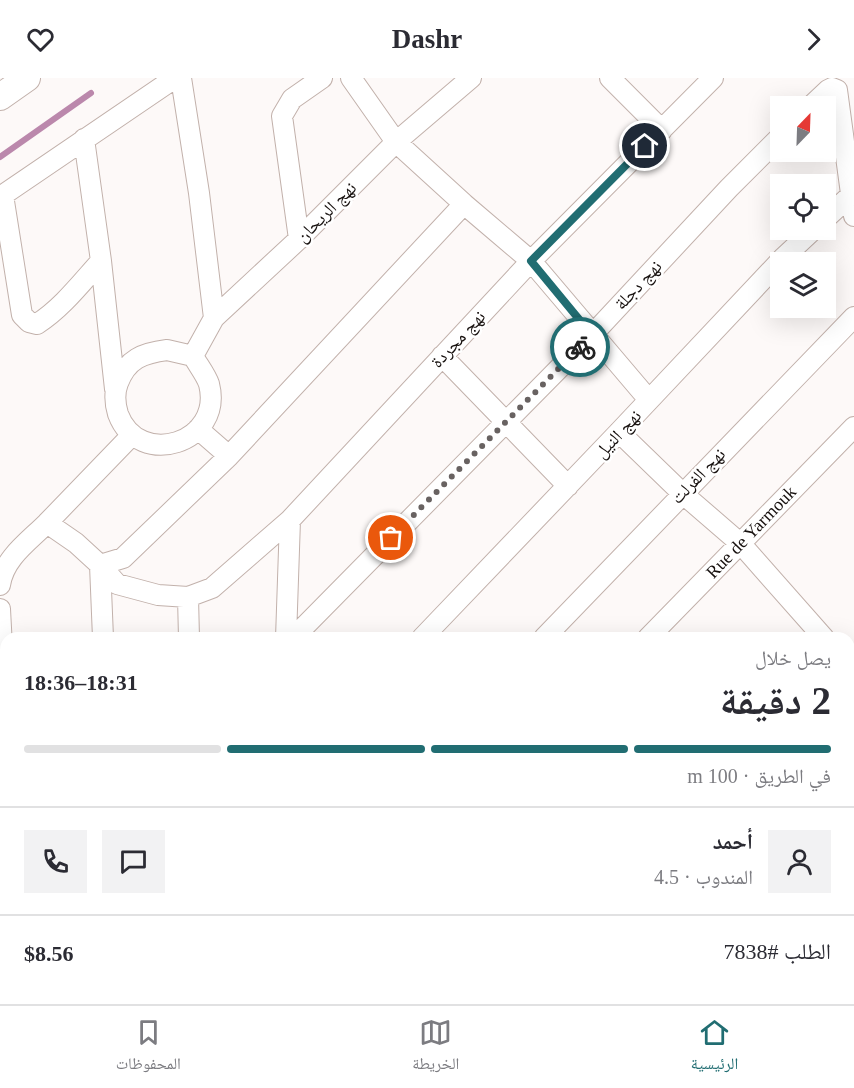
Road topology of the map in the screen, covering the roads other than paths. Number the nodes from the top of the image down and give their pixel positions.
1 (27, 78) edge
2 (175, 78) edge
3 (181, 78) edge
4 (322, 78) edge
5 (351, 78) edge
6 (471, 78) edge
7 (610, 78) edge
8 (713, 78) edge
9 (822, 96) edge
10 (0, 97) edge
11 (662, 130) junction
12 (84, 139) junction
13 (396, 142) junction
14 (770, 147) edge
15 (851, 195) junction
16 (1, 196) edge
17 (464, 204) junction
18 (836, 209) edge
19 (854, 216) edge
20 (299, 239) junction
21 (802, 240) edge
22 (101, 261) junction
23 (531, 261) junction
24 (854, 317) edge
25 (214, 318) junction
26 (592, 335) junction
27 (194, 356) junction
28 (442, 356) junction
29 (115, 390) junction
30 (649, 400) junction
31 (505, 422) junction
32 (854, 427) edge
33 (198, 429) junction
34 (619, 432) junction
35 (132, 435) junction
36 (229, 456) junction
37 (568, 486) junction
38 (682, 493) junction
39 (290, 520) junction
40 (47, 523) junction
41 (741, 544) junction
42 (100, 565) junction
43 (0, 585) edge
44 (188, 597) junction
45 (0, 609) edge
46 (1, 632) edge
47 (104, 632) edge
48 (189, 632) edge
49 (286, 632) edge
50 (300, 632) edge
51 (428, 632) edge
52 (550, 632) edge
53 (654, 632) edge
54 (819, 632) edge

1 - 10 street
2 - 12 street
3 - 25 street
4 - 20 street
5 - 13 street
6 - 13 street, نهج الريحان
7 - 11 street
8 - 11 street, نهج مجردة
9 - 15 street
11 - 23 street, نهج مجردة
12 - 16 street
12 - 22 street
13 - 17 street
13 - 20 street, نهج الريحان
14 - 26 street, نهج دجلة
15 - 18 street
15 - 19 street
16 - 22 street
17 - 23 street
17 - 36 street
20 - 25 street, نهج الريحان
21 - 30 street, نهج النيل
22 - 29 street
23 - 26 street
23 - 28 street, نهج مجردة
24 - 38 street, نهج الفرلت
25 - 27 street, نهج الريحان
26 - 30 street
26 - 31 street, نهج دجلة
27 - 29 street
27 - 33 street
28 - 31 street
28 - 39 street, نهج مجردة
29 - 35 street
30 - 34 street, نهج النيل
31 - 37 street
31 - 50 street, نهج دجلة
32 - 41 street, Rue de Yarmouk
33 - 35 street
33 - 36 street
34 - 37 street, نهج النيل
34 - 38 street
35 - 40 street
36 - 42 street
37 - 51 street, نهج النيل
38 - 41 street
38 - 52 street, نهج الفرلت
39 - 44 street, نهج مجردة
39 - 49 street
40 - 42 street
40 - 43 street
41 - 53 street, Rue de Yarmouk
41 - 54 street
42 - 44 street
42 - 47 street
44 - 48 street
45 - 46 street

